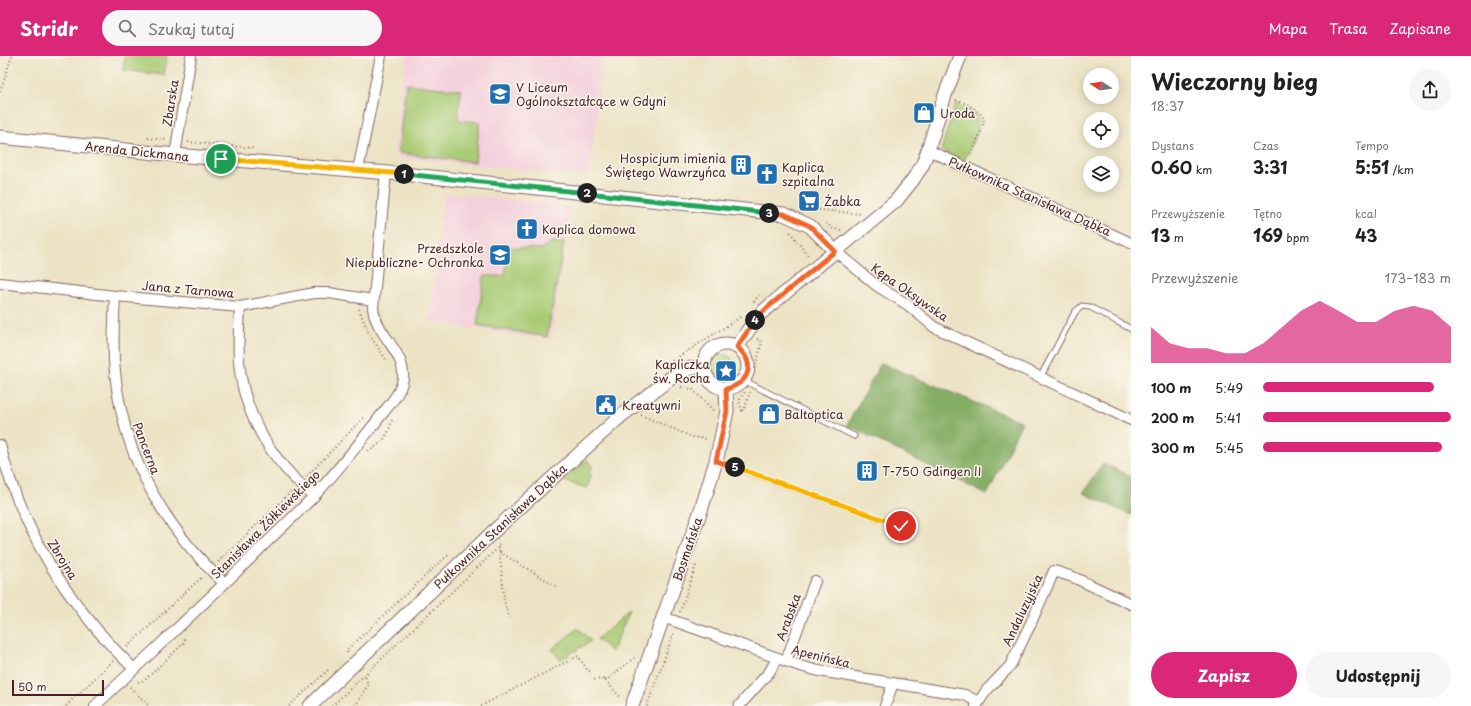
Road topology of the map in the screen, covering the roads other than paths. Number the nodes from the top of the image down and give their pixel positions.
1 (191, 56) edge
2 (381, 56) edge
3 (960, 56) edge
4 (0, 137) edge
5 (928, 150) junction
6 (175, 155) junction
7 (358, 170) junction
8 (386, 172) junction
9 (1131, 242) edge
10 (835, 251) junction
11 (0, 283) edge
12 (115, 296) junction
13 (373, 300) junction
14 (240, 307) junction
15 (1131, 329) edge
16 (737, 347) junction
17 (703, 367) junction
18 (1040, 378) junction
19 (747, 382) junction
20 (726, 389) junction
21 (1131, 420) edge
22 (854, 436) dead end
23 (0, 445) edge
24 (716, 461) junction
25 (314, 496) junction
26 (901, 526) dead end
27 (815, 581) dead end
28 (224, 583) junction
29 (1131, 604) edge
30 (663, 617) junction
31 (781, 660) junction
32 (134, 669) junction
33 (893, 683) junction
34 (627, 702) edge
35 (977, 704) edge
36 (95, 706) edge
37 (310, 706) edge
38 (739, 706) edge
39 (885, 706) edge

1 - 6 street, Zbarska
2 - 7 street
3 - 5 street
4 - 6 street, Arenda Dickmana
5 - 9 street, Pułkownika Stanisława Dąbka
5 - 10 street
6 - 7 street, Arenda Dickmana
7 - 8 street, Arenda Dickmana
8 - 10 street, Arenda Dickmana
8 - 13 street, Stanisława Żółkiewskiego
10 - 16 street
10 - 18 street, Kępa Oksywska
11 - 12 street, Jana z Tarnowa
12 - 14 street, Jana z Tarnowa
12 - 28 street, Pancerna
13 - 14 street, Jana z Tarnowa
13 - 25 street, Stanisława Żółkiewskiego
14 - 25 street
15 - 18 lane
16 - 17 street
16 - 19 street
17 - 20 street
17 - 37 street, Pułkownika Stanisława Dąbka
18 - 21 street, Kępa Oksywska
19 - 20 street
19 - 22 lane
20 - 24 street, Bosmańska
23 - 32 street, Zbrojna
24 - 26 lane
24 - 30 street, Bosmańska
25 - 28 street, Stanisława Żółkiewskiego
27 - 31 street, Arabska
28 - 32 street, Stanisława Żółkiewskiego
29 - 35 street, Andaluzyjska
30 - 31 street, Apenińska
30 - 34 street, Bosmańska
31 - 33 street, Apenińska
31 - 38 street, Arabska
32 - 36 street, Stanisława Żółkiewskiego
33 - 35 street, Apenińska
33 - 39 street

